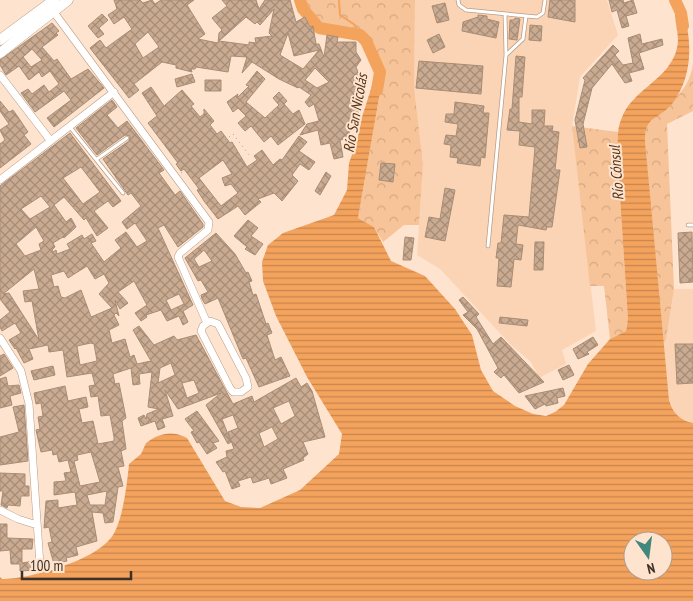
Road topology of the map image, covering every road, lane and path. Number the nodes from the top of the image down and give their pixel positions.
1 (54, 0) edge
2 (68, 0) edge
3 (458, 0) edge
4 (546, 0) edge
5 (53, 11) junction
6 (505, 14) junction
7 (526, 16) junction
8 (0, 40) edge
9 (0, 53) edge
10 (506, 55) junction
11 (0, 75) edge
12 (114, 92) junction
13 (69, 126) junction
14 (126, 138) dead end
15 (50, 140) junction
16 (250, 156) dead end
17 (97, 159) junction
18 (177, 176) junction
19 (0, 180) edge
20 (123, 192) dead end
21 (693, 225) edge
22 (688, 226) dead end
23 (488, 246) dead end
24 (207, 323) junction
25 (0, 338) edge
26 (0, 510) edge
27 (37, 525) junction
28 (40, 565) dead end

1 - 8 main road
2 - 5 main road
3 - 6 lane
4 - 7 lane
5 - 9 main road
5 - 12 street
6 - 7 lane
6 - 10 lane
7 - 10 lane
10 - 23 lane
11 - 15 street
12 - 13 street
12 - 18 street
13 - 15 street
13 - 17 lane
14 - 17 lane
15 - 19 street
16 - 18 path
17 - 20 lane
18 - 24 street
21 - 22 lane
24 - 24 street
25 - 27 street
26 - 27 street
27 - 28 street

